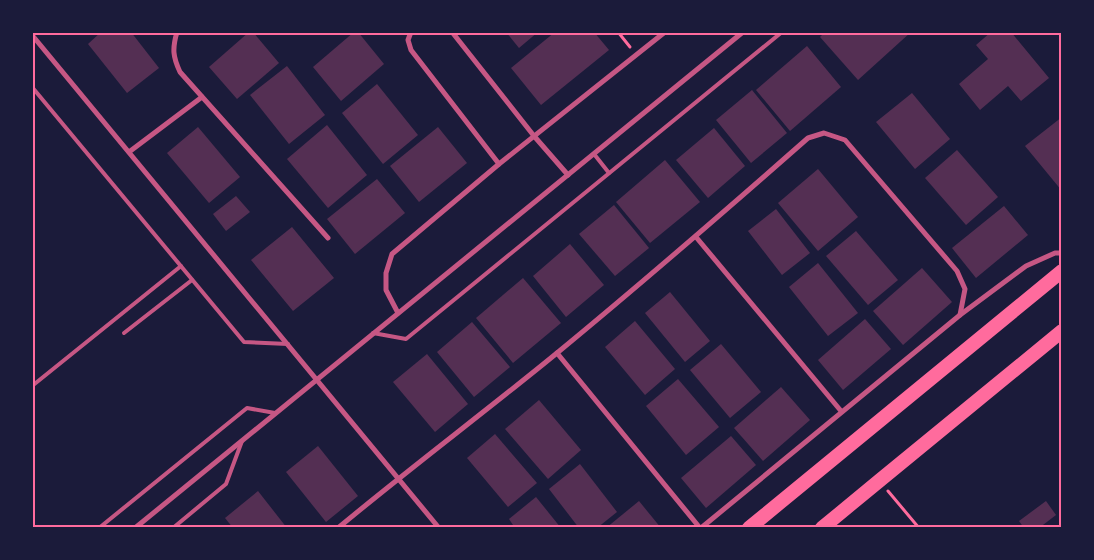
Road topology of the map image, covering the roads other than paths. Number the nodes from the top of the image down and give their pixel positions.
1 (177, 32) edge
2 (411, 32) edge
3 (452, 32) edge
4 (665, 32) edge
5 (743, 32) edge
6 (782, 32) edge
7 (32, 35) edge
8 (32, 87) edge
9 (202, 97) junction
10 (534, 136) junction
11 (129, 152) junction
12 (594, 154) junction
13 (499, 164) junction
14 (610, 173) junction
15 (568, 175) junction
16 (696, 236) junction
17 (328, 238) dead end
18 (1062, 253) edge
19 (181, 266) junction
20 (1062, 271) edge
21 (192, 280) junction
22 (398, 313) junction
23 (960, 315) junction
24 (1062, 330) edge
25 (374, 333) junction
26 (124, 334) dead end
27 (288, 344) junction
28 (557, 353) junction
29 (317, 379) junction
30 (32, 386) edge
31 (841, 411) junction
32 (275, 413) junction
33 (243, 440) junction
34 (398, 478) junction
35 (99, 528) edge
36 (135, 528) edge
37 (173, 528) edge
38 (338, 528) edge
39 (438, 528) edge
40 (700, 528) edge
41 (749, 528) edge
42 (822, 528) edge

1 - 9 street
2 - 13 street
3 - 10 street
4 - 10 street
5 - 12 street
6 - 14 lane
7 - 11 street
8 - 19 lane
9 - 11 street
9 - 17 street
10 - 13 street
10 - 15 street
11 - 27 street
12 - 14 lane
12 - 15 street
13 - 22 street
14 - 25 lane
15 - 22 street
16 - 23 street
16 - 28 street
16 - 31 street
18 - 23 street
19 - 21 lane
19 - 30 lane
20 - 41 highway
21 - 26 lane
21 - 27 lane
22 - 25 street
23 - 31 street
24 - 42 highway
25 - 29 street
27 - 29 street
28 - 34 street
28 - 40 street
29 - 32 street
29 - 34 street
31 - 40 street
32 - 33 street
32 - 35 lane
33 - 36 street
33 - 37 lane
34 - 38 street
34 - 39 street

